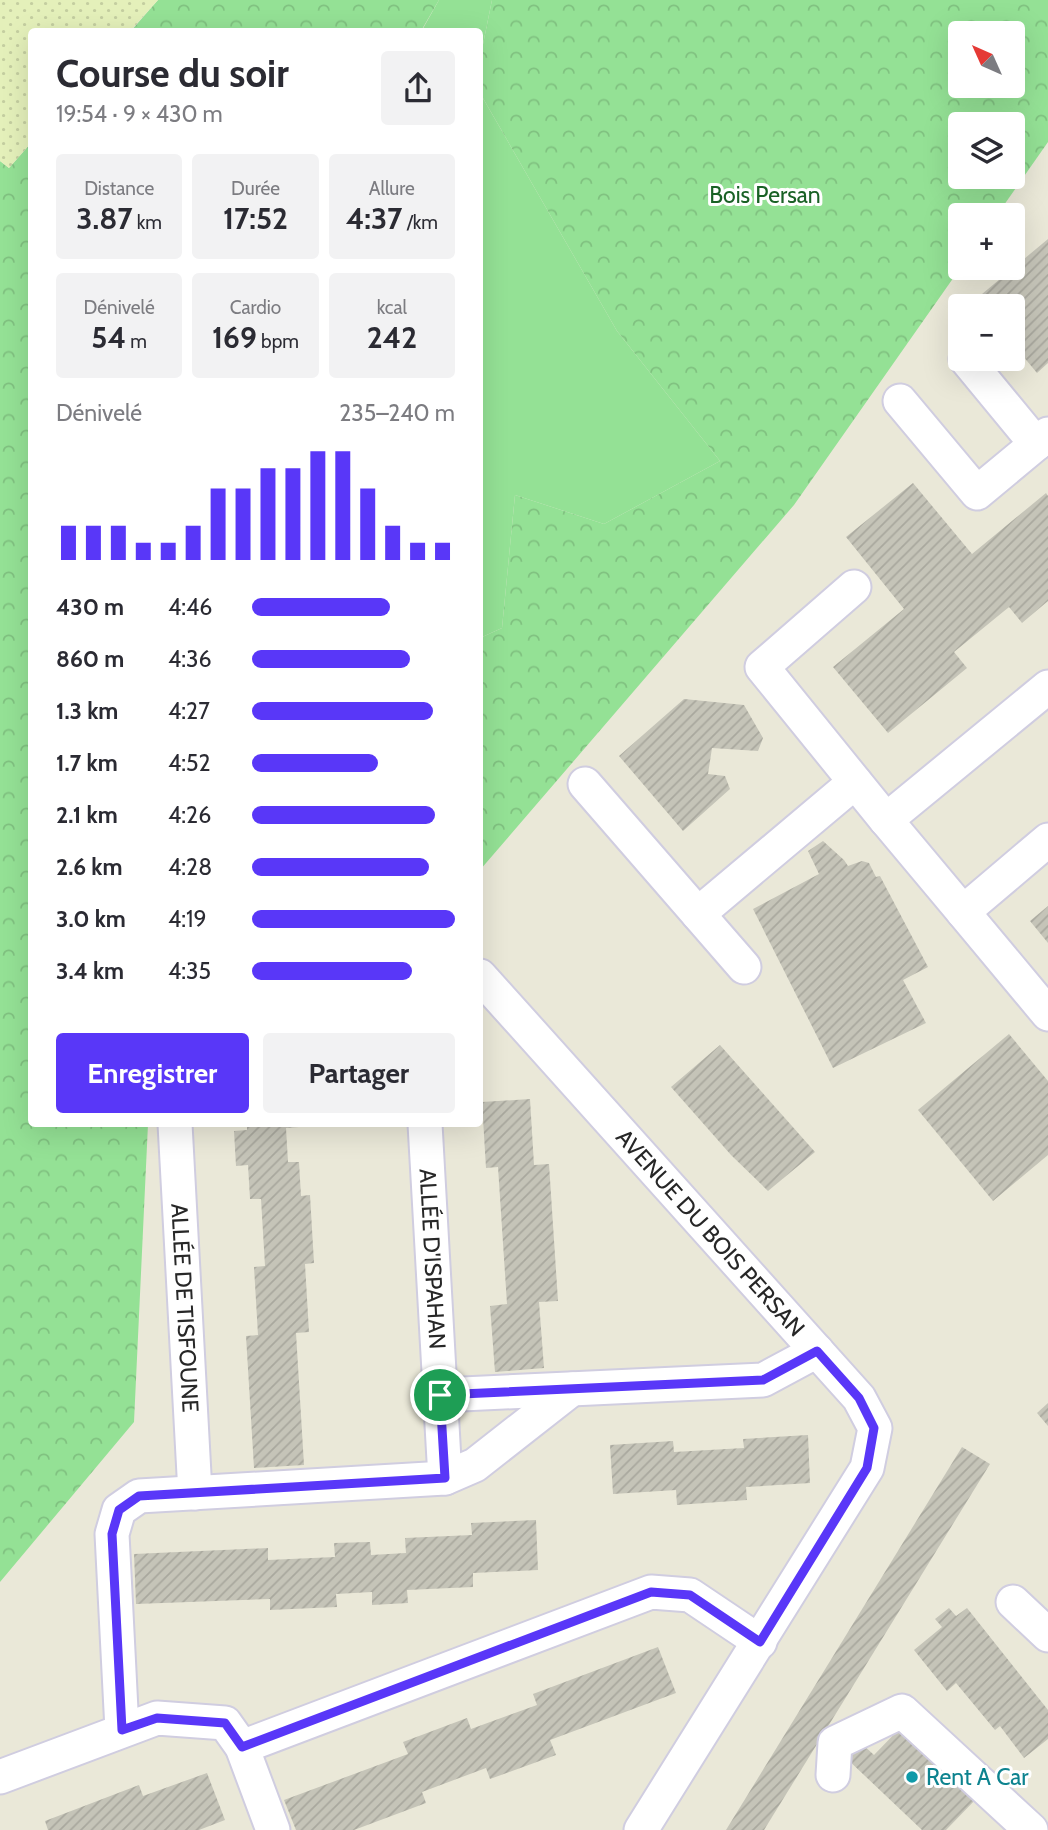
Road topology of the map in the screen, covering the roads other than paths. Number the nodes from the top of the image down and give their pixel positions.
1 (978, 371) edge
2 (900, 401) dead end
3 (1042, 439) edge
4 (854, 587) dead end
5 (1048, 687) edge
6 (855, 782) junction
7 (585, 783) dead end
8 (886, 820) junction
9 (1048, 840) edge
10 (962, 912) junction
11 (698, 914) junction
12 (744, 967) dead end
13 (483, 979) edge
14 (1048, 1014) edge
15 (175, 1127) edge
16 (425, 1127) edge
17 (817, 1351) junction
18 (572, 1389) junction
19 (440, 1395) junction
20 (445, 1478) junction
21 (195, 1493) junction
22 (1013, 1602) dead end
23 (1048, 1635) edge
24 (760, 1642) junction
25 (122, 1730) junction
26 (242, 1747) junction
27 (833, 1775) dead end
28 (0, 1777) edge
29 (273, 1830) edge
30 (641, 1830) edge
31 (1031, 1830) edge

1 - 3 street
2 - 3 street
4 - 6 street
5 - 8 street
6 - 8 street
6 - 11 street
7 - 11 street
8 - 10 street
9 - 10 street
10 - 14 street
11 - 12 street
13 - 17 street, AVENUE DU BOIS PERSAN
15 - 21 street, ALLÉE DE TISFOUNE
16 - 19 street, ALLÉE D'ISPAHAN
17 - 18 street
17 - 24 street, AVENUE DU BOIS PERSAN
18 - 19 street
18 - 20 street
19 - 20 street, ALLÉE D'ISPAHAN
20 - 21 street
21 - 25 street
22 - 23 street
24 - 26 street
24 - 30 street, AVENUE DU BOIS PERSAN
25 - 26 street
25 - 28 street
26 - 29 street
27 - 31 street

